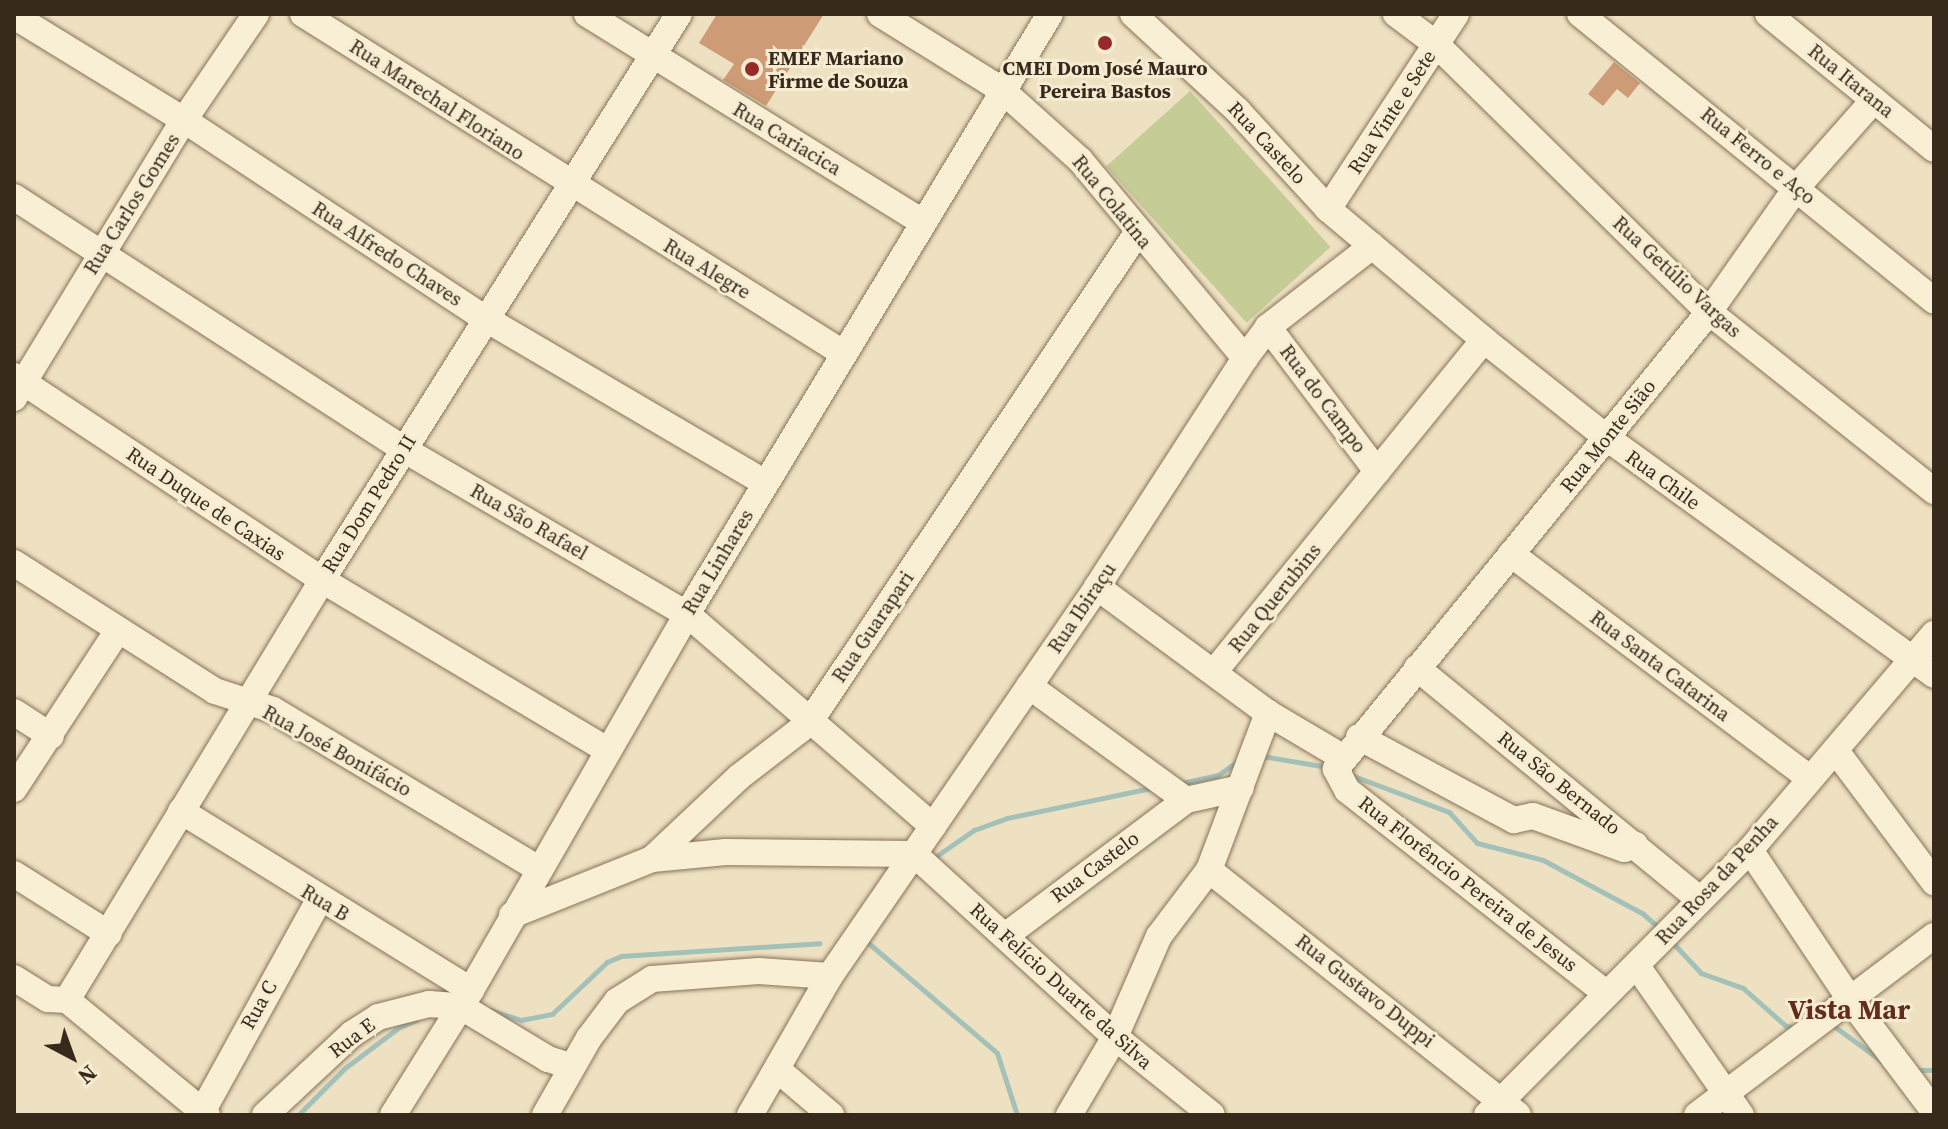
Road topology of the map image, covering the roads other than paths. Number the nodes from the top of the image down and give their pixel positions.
1 (256, 14) edge
2 (303, 14) edge
3 (587, 14) edge
4 (679, 14) edge
5 (880, 14) edge
6 (1050, 14) edge
7 (1133, 14) edge
8 (1396, 14) edge
9 (1456, 14) edge
10 (1580, 14) edge
11 (1768, 14) edge
12 (14, 16) edge
13 (1436, 44) junction
14 (652, 57) junction
15 (1002, 90) junction
16 (1874, 100) junction
17 (184, 120) junction
18 (1934, 149) edge
19 (570, 186) junction
20 (1797, 187) junction
21 (14, 197) edge
22 (1328, 209) junction
23 (922, 222) junction
24 (1137, 233) junction
25 (1372, 246) junction
26 (101, 251) junction
27 (1934, 301) edge
28 (1709, 312) junction
29 (486, 319) junction
30 (1268, 327) junction
31 (1484, 340) junction
32 (843, 353) junction
33 (1245, 358) junction
34 (18, 386) edge
35 (1607, 438) junction
36 (403, 449) junction
37 (1377, 471) junction
38 (766, 483) junction
39 (1934, 491) edge
40 (1511, 554) junction
41 (14, 563) edge
42 (322, 580) junction
43 (1097, 587) junction
44 (687, 614) junction
45 (118, 630) junction
46 (1934, 634) edge
47 (1417, 668) junction
48 (1923, 668) edge
49 (1214, 672) junction
50 (1029, 686) junction
51 (247, 705) junction
52 (14, 712) edge
53 (1268, 713) junction
54 (809, 723) junction
55 (51, 736) junction
56 (607, 750) junction
57 (1836, 751) junction
58 (1346, 754) junction
59 (1809, 778) junction
60 (1241, 788) junction
61 (14, 789) edge
62 (1186, 800) junction
63 (181, 811) junction
64 (933, 826) junction
65 (1635, 845) junction
66 (1750, 850) junction
67 (914, 854) junction
68 (652, 859) junction
69 (537, 868) junction
70 (1209, 870) junction
71 (14, 874) edge
72 (1934, 882) edge
73 (319, 900) junction
74 (1700, 900) junction
75 (512, 915) junction
76 (109, 934) junction
77 (1005, 936) junction
78 (1934, 936) edge
79 (1637, 966) junction
80 (830, 976) junction
81 (14, 978) edge
82 (1607, 994) junction
83 (466, 998) junction
84 (67, 1000) junction
85 (1851, 1001) junction
86 (1115, 1037) junction
87 (572, 1067) junction
88 (778, 1070) junction
89 (1734, 1105) edge
90 (1503, 1110) edge
91 (1934, 1111) edge
92 (204, 1113) edge
93 (400, 1113) edge
94 (265, 1115) edge
95 (545, 1115) edge
96 (750, 1115) edge
97 (831, 1115) edge
98 (1069, 1115) edge
99 (1212, 1115) edge
100 (1697, 1115) edge

1 - 17 street, Rua Carlos Gomes
2 - 19 street, Rua Marechal Floriano
3 - 14 street, Rua Cariacica
4 - 14 street, Rua Dom Pedro II
5 - 15 street, Rua Colatina
6 - 15 street, Rua Linhares
7 - 22 street, Rua Castelo
8 - 13 street, Rua Getúlio Vargas
9 - 13 street, Rua Vinte e Sete
10 - 20 street, Rua Ferro e Aço
11 - 16 street, Rua Itarana
12 - 17 street, Rua Alfredo Chaves
13 - 22 street, Rua Vinte e Sete
13 - 28 street, Rua Getúlio Vargas
14 - 19 street, Rua Dom Pedro II
14 - 23 street, Rua Cariacica
15 - 23 street, Rua Linhares
15 - 24 street, Rua Colatina
16 - 18 street, Rua Itarana
16 - 20 street, Rua Monte Sião
17 - 26 street, Rua Carlos Gomes
17 - 29 street, Rua Alfredo Chaves
19 - 29 street, Rua Dom Pedro II
19 - 32 street, Rua Alegre
20 - 27 street, Rua Ferro e Aço
20 - 28 street, Rua Monte Sião
21 - 26 street, Rua São Rafael
22 - 25 street, Rua Chile
23 - 32 street, Rua Linhares
24 - 33 street, Rua Colatina
24 - 54 street, Rua Guarapari
25 - 30 street
25 - 31 street, Rua Chile
26 - 34 street, Rua Carlos Gomes
26 - 36 street, Rua São Rafael
28 - 35 street, Rua Monte Sião
28 - 39 street, Rua Getúlio Vargas
29 - 36 street, Rua Dom Pedro II
29 - 38 street, Rua Alfredo Chaves
30 - 33 street
30 - 37 street, Rua do Campo
31 - 35 street, Rua Chile
31 - 37 street, Rua Querubins
32 - 38 street, Rua Linhares
33 - 43 street, Rua Ibiraçu
34 - 42 street, Rua Duque de Caxias
35 - 40 street, Rua Monte Sião
35 - 48 street, Rua Chile
36 - 42 street, Rua Dom Pedro II
36 - 44 street, Rua São Rafael
37 - 49 street, Rua Querubins
38 - 44 street, Rua Linhares
40 - 47 street, Rua Monte Sião
40 - 59 street, Rua Santa Catarina
41 - 45 street, Rua José Bonifácio
42 - 51 street, Rua Dom Pedro II
42 - 56 street, Rua Duque de Caxias
43 - 49 street
43 - 50 street, Rua Ibiraçu
44 - 54 street, Rua São Rafael
44 - 56 street, Rua Linhares
45 - 51 street, Rua José Bonifácio
45 - 55 street
46 - 48 street, Rua Rosa da Penha
47 - 58 street, Rua Monte Sião
47 - 65 street, Rua São Bernado
48 - 57 street, Rua Rosa da Penha
49 - 53 street, Rua Querubins
50 - 62 street
50 - 64 street, Rua Ibiraçu
51 - 63 street, Rua Dom Pedro II
51 - 69 street, Rua José Bonifácio
52 - 55 street
53 - 58 street, Rua Querubins
53 - 60 street
54 - 64 street, Rua São Rafael
54 - 68 street, Rua Guarapari
55 - 61 street
56 - 69 street, Rua Linhares
57 - 59 street, Rua Rosa da Penha
57 - 72 street
58 - 65 street, Rua Querubins
58 - 82 street, Rua Florêncio Pereira de Jesus
59 - 66 street, Rua Rosa da Penha
60 - 62 street
60 - 70 street
62 - 77 street, Rua Castelo
63 - 73 street, Rua B
63 - 76 street, Rua Dom Pedro II
64 - 67 street, Rua Ibiraçu
65 - 74 street, Rua São Bernado
66 - 74 street, Rua Rosa da Penha
66 - 85 street
67 - 68 street
67 - 77 street, Rua Felício Duarte da Silva
67 - 80 street, Rua Ibiraçu
68 - 75 street, Rua Guarapari
69 - 75 street, Rua Linhares
70 - 86 street
70 - 90 street, Rua Gustavo Duppi
71 - 76 street
73 - 83 street, Rua B
73 - 92 street, Rua C
74 - 79 street, Rua Rosa da Penha
75 - 83 street, Rua Linhares
76 - 84 street, Rua Dom Pedro II
77 - 86 street, Rua Felício Duarte da Silva
78 - 85 street
79 - 82 street, Rua Rosa da Penha
79 - 89 street
80 - 87 street
80 - 88 street, Rua Ibiraçu
81 - 84 street
82 - 90 street, Rua Rosa da Penha
83 - 87 street, Rua B
83 - 93 street, Rua Linhares
83 - 94 street, Rua E
84 - 92 street
85 - 89 street
85 - 91 street
86 - 98 street
86 - 99 street, Rua Felício Duarte da Silva
87 - 95 street
88 - 96 street, Rua Ibiraçu
88 - 97 street
89 - 100 street

